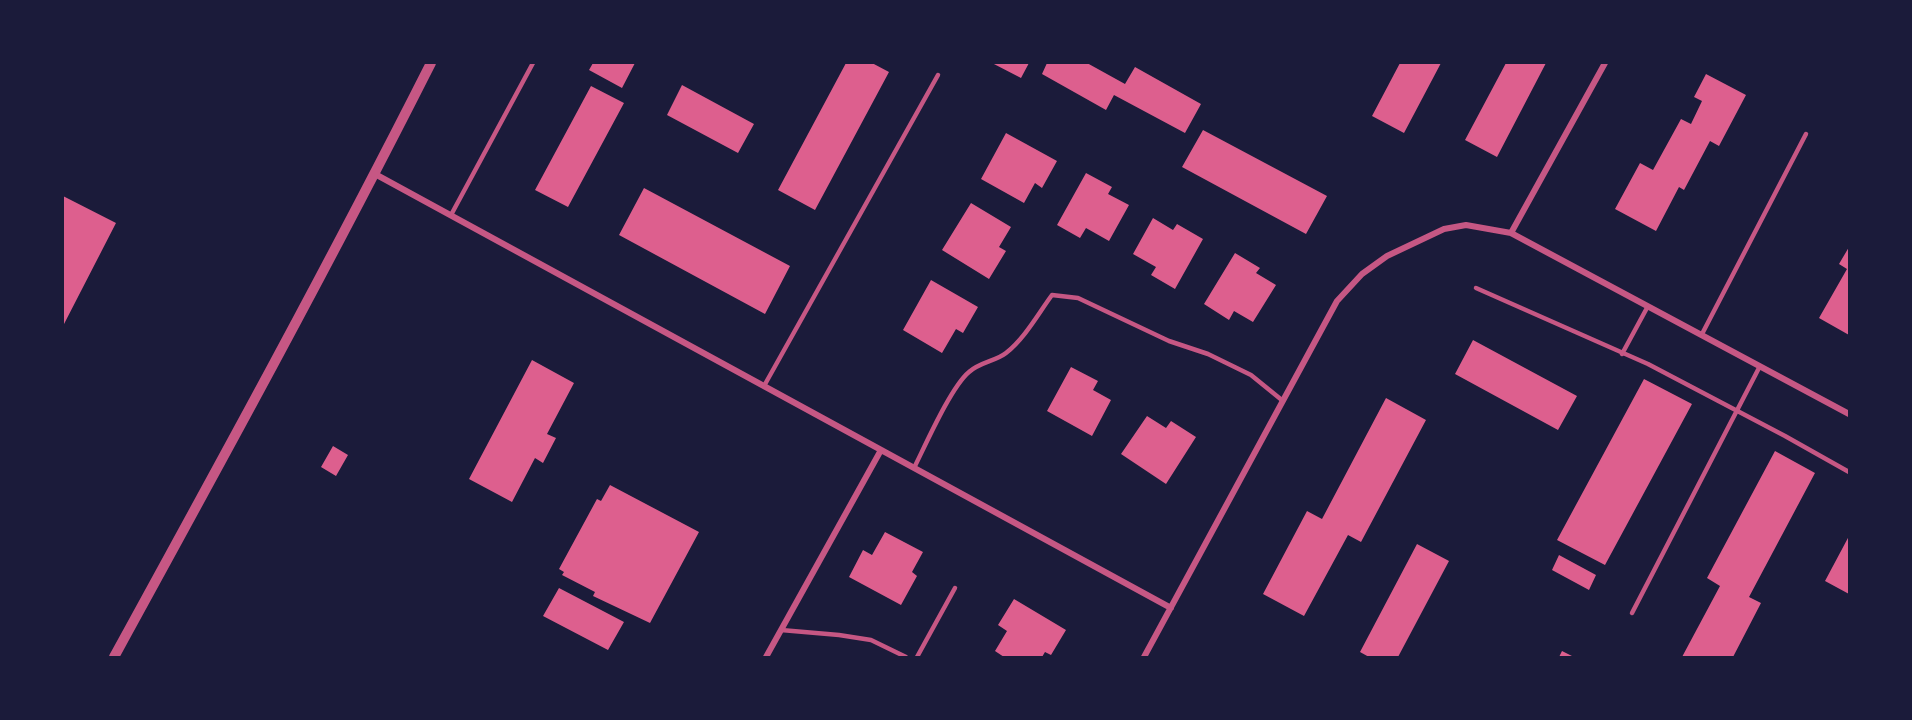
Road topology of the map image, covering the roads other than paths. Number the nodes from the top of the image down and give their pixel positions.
1 (431, 63) edge
2 (533, 63) edge
3 (1605, 63) edge
4 (938, 75) dead end
5 (1806, 134) dead end
6 (375, 174) junction
7 (451, 215) junction
8 (1511, 233) junction
9 (1476, 288) dead end
10 (1648, 306) junction
11 (1702, 334) junction
12 (1622, 354) junction
13 (1760, 366) junction
14 (764, 386) junction
15 (1283, 400) junction
16 (1736, 410) junction
17 (1849, 414) edge
18 (881, 450) junction
19 (914, 468) junction
20 (1849, 472) edge
21 (955, 588) dead end
22 (1171, 608) junction
23 (1632, 613) dead end
24 (781, 630) junction
25 (114, 657) edge
26 (766, 657) edge
27 (906, 657) edge
28 (917, 657) edge
29 (1144, 657) edge

1 - 6 street
2 - 7 lane
3 - 8 street
4 - 14 lane
5 - 11 lane
6 - 7 street
6 - 25 street
7 - 14 street
8 - 10 street
8 - 15 street
9 - 12 lane
10 - 11 street
10 - 12 lane
11 - 13 street
12 - 16 lane
13 - 16 lane
13 - 17 street
14 - 18 street
15 - 19 lane
15 - 22 street
16 - 20 lane
16 - 23 lane
18 - 19 street
18 - 24 street
19 - 22 street
21 - 28 lane
22 - 29 street
24 - 26 street
24 - 27 lane

